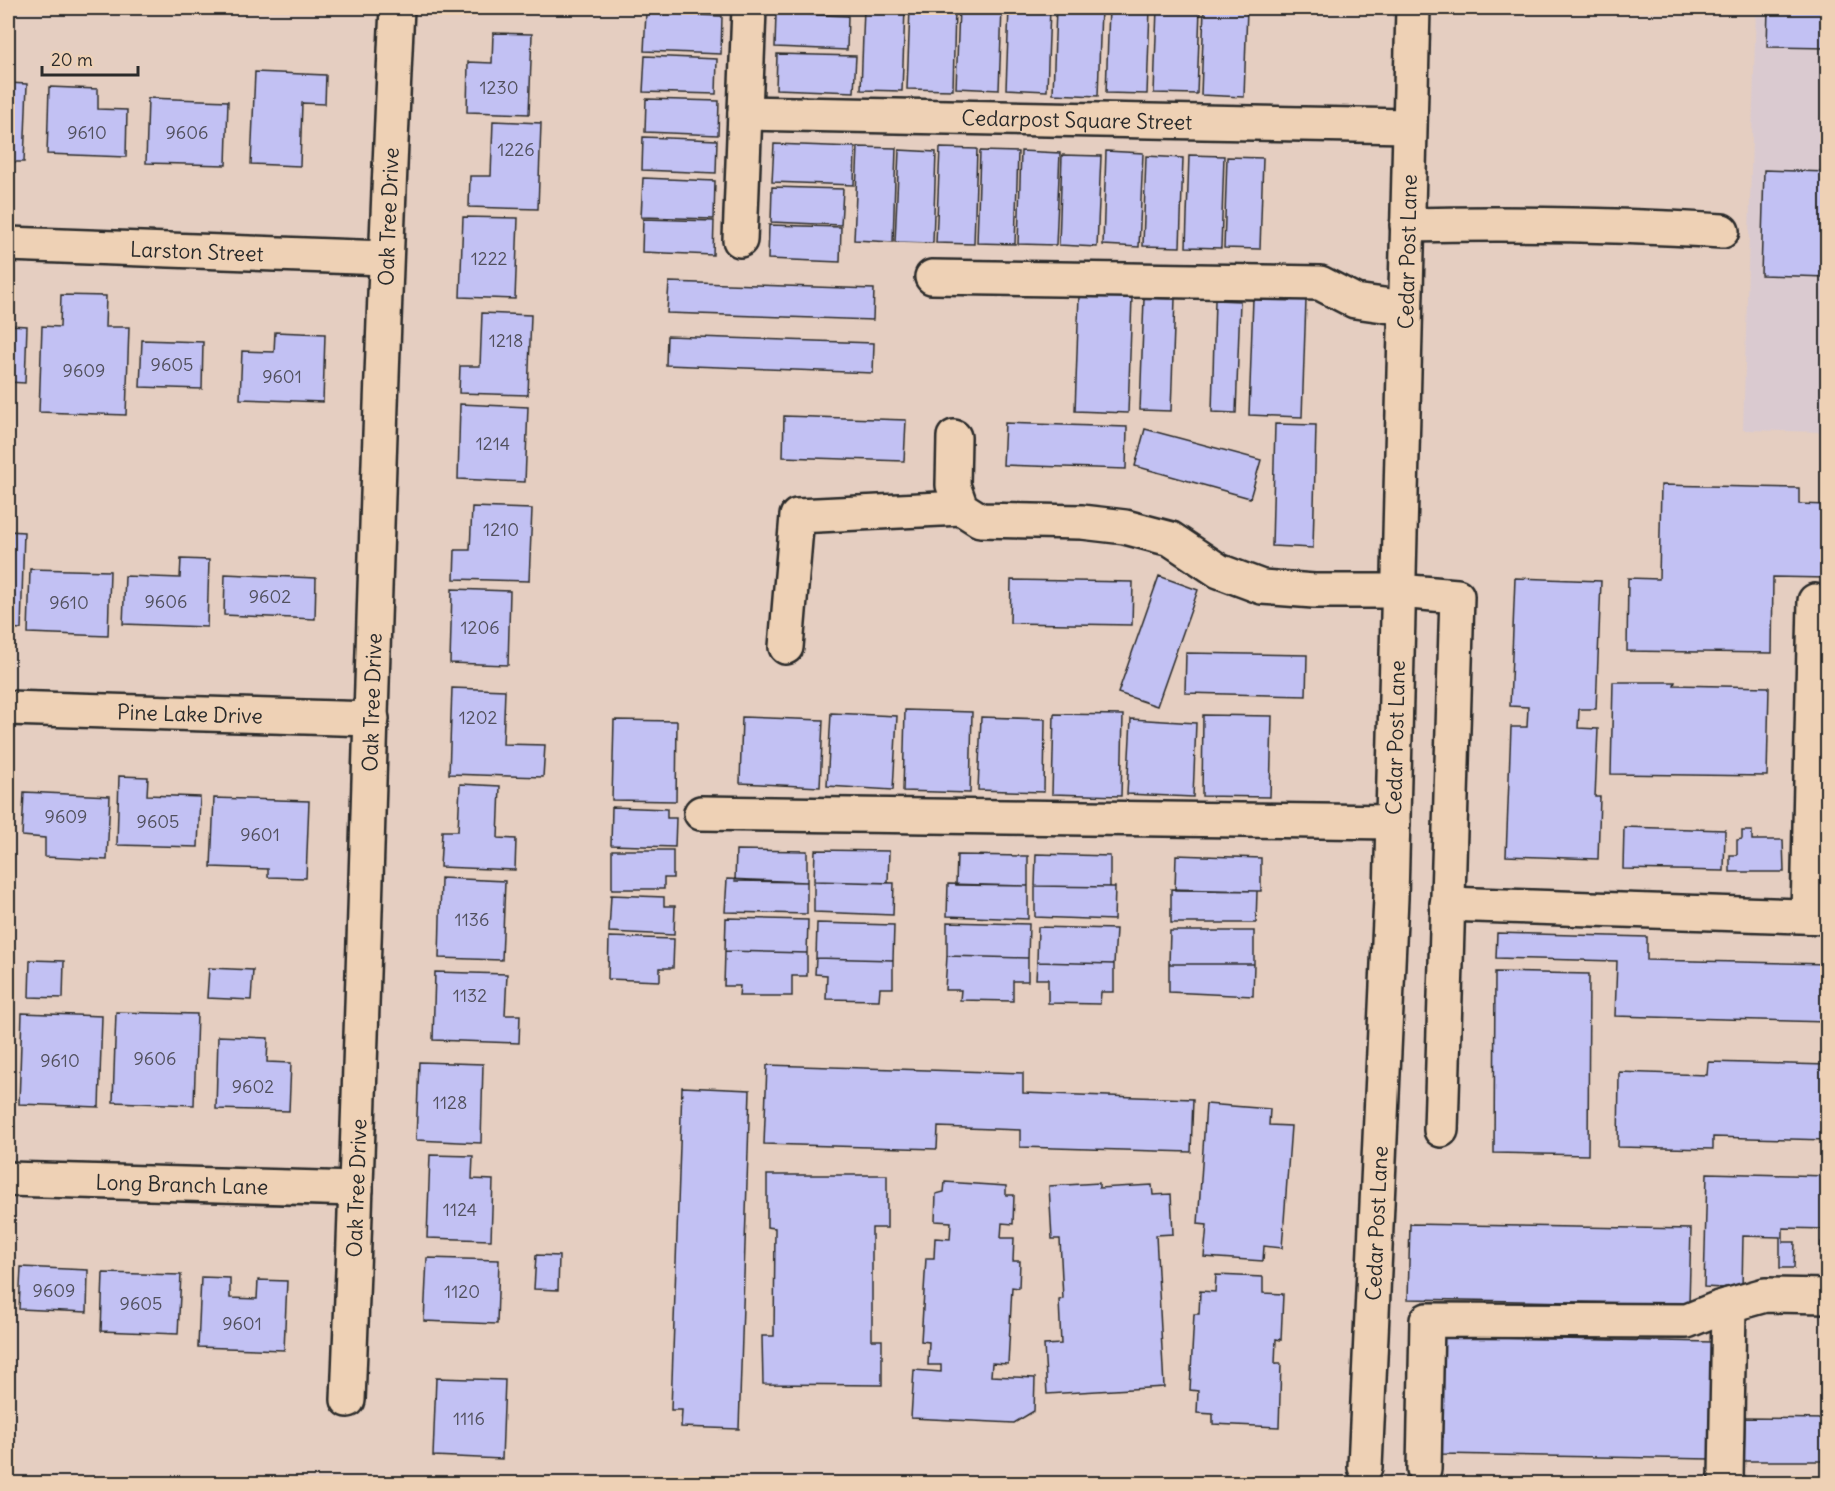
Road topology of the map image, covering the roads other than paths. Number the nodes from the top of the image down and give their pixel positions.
1 (397, 8) edge
2 (1413, 8) edge
3 (748, 9) edge
4 (745, 113) junction
5 (1409, 126) junction
6 (1407, 225) junction
7 (1722, 231) dead end
8 (740, 240) dead end
9 (8, 244) edge
10 (385, 258) junction
11 (932, 277) dead end
12 (1405, 308) junction
13 (954, 436) dead end
14 (961, 508) junction
15 (1398, 591) junction
16 (1815, 602) dead end
17 (786, 647) dead end
18 (8, 708) edge
19 (372, 719) junction
20 (701, 813) dead end
21 (1393, 822) junction
22 (1447, 904) junction
23 (1818, 916) edge
24 (1441, 1130) dead end
25 (8, 1179) edge
26 (356, 1189) junction
27 (1827, 1296) edge
28 (1729, 1305) junction
29 (348, 1400) dead end
30 (1365, 1467) dead end
31 (1424, 1469) dead end
32 (1726, 1478) dead end

1 - 10 street, Oak Tree Drive
2 - 5 street, Cedar Post Lane
3 - 4 street
4 - 5 street, Cedarpost Square Street
4 - 8 street
5 - 6 street, Cedar Post Lane
6 - 7 street
6 - 12 street, Cedar Post Lane
9 - 10 street, Larston Street
10 - 19 street, Oak Tree Drive
11 - 12 street
12 - 15 street, Cedar Post Lane
13 - 14 street
14 - 15 street
14 - 17 street
15 - 21 street, Cedar Post Lane
15 - 22 street
16 - 23 street
18 - 19 street, Pine Lake Drive
19 - 26 street, Oak Tree Drive
20 - 21 street
21 - 30 street, Cedar Post Lane
22 - 23 street
22 - 24 street
25 - 26 street, Long Branch Lane
26 - 29 street, Oak Tree Drive
27 - 28 street
28 - 31 street
28 - 32 street

